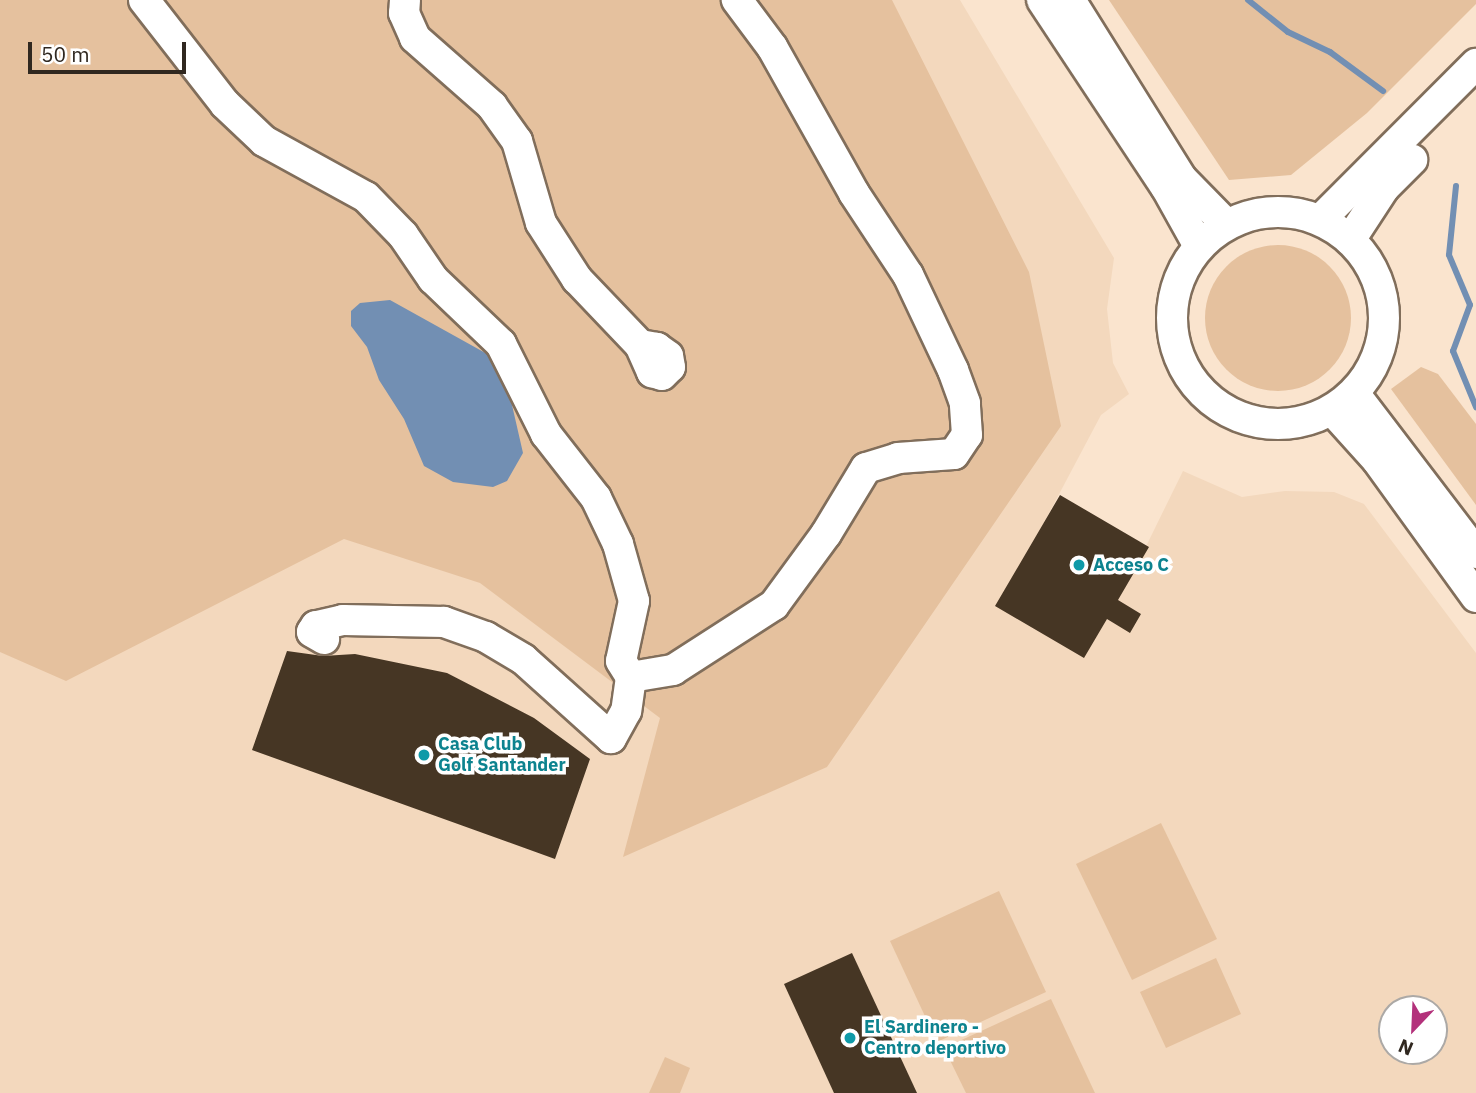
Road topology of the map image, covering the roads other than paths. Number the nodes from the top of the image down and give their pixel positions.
1 (144, 0) edge
2 (405, 0) edge
3 (737, 0) edge
4 (1042, 0) edge
5 (1070, 0) edge
6 (1476, 64) edge
7 (1476, 94) edge
8 (1320, 220) junction
9 (1226, 224) junction
10 (1350, 240) junction
11 (1199, 246) junction
12 (640, 345) dead end
13 (1343, 401) junction
14 (1476, 553) edge
15 (1476, 597) edge
16 (324, 639) dead end
17 (631, 677) junction

1 - 17 street
2 - 12 street
3 - 17 street
4 - 11 street
5 - 9 street
6 - 8 street
7 - 10 street
8 - 9 street
8 - 10 street
9 - 11 street
10 - 13 street
11 - 13 street
13 - 14 street
13 - 15 street
16 - 17 street

